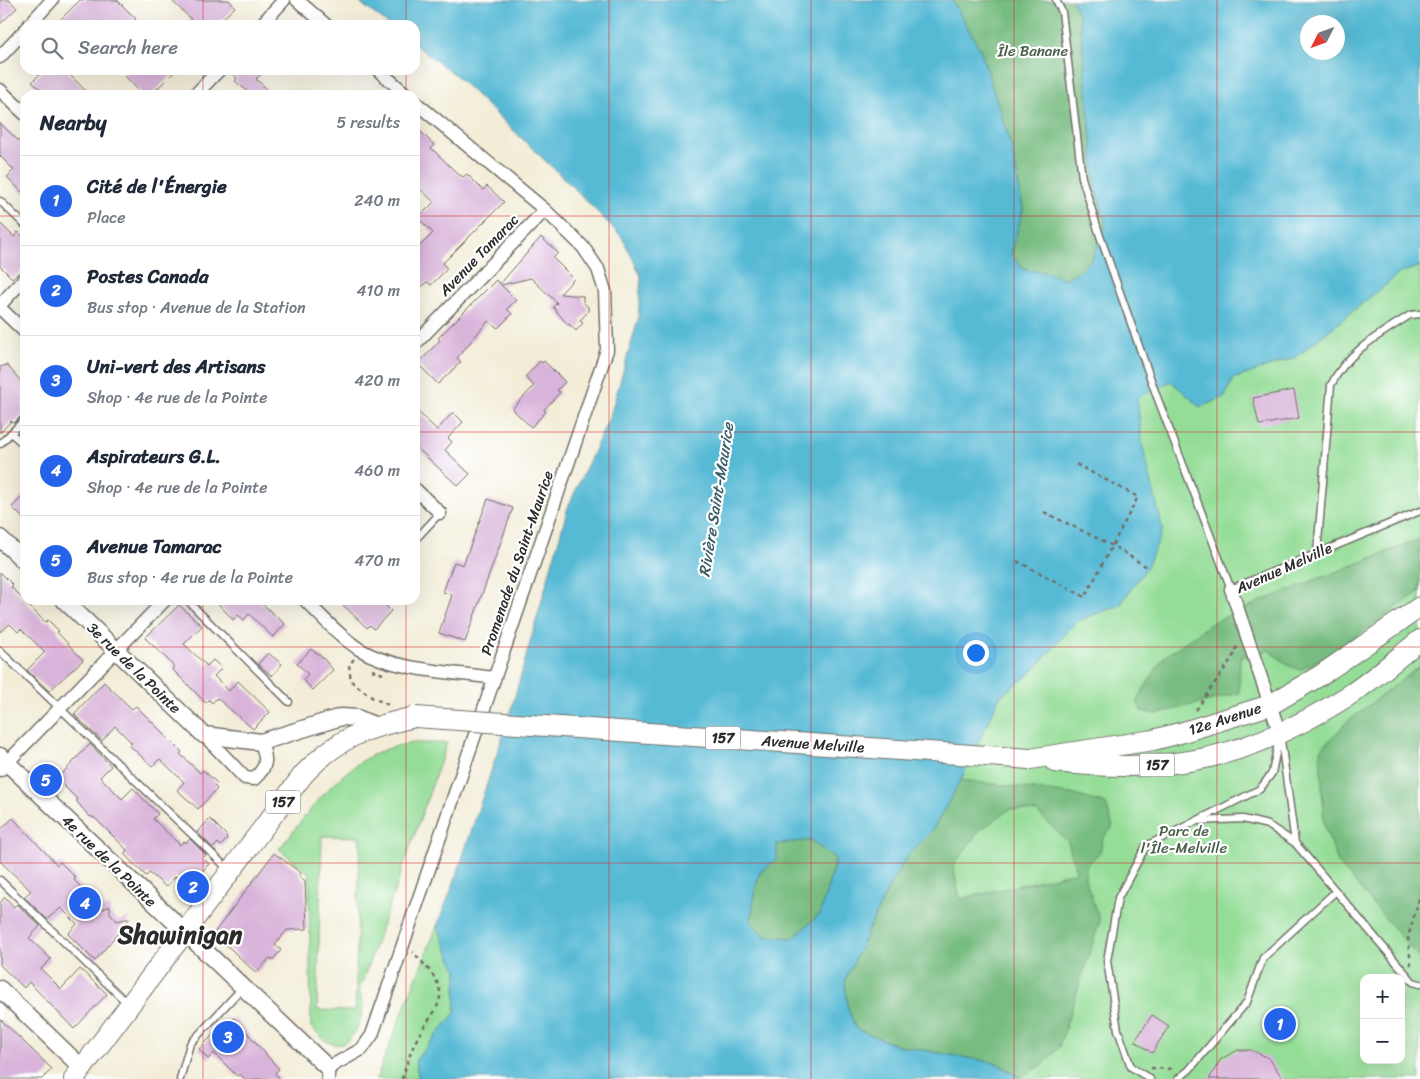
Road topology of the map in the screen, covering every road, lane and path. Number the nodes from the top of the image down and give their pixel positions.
1 (52, 0) edge
2 (284, 0) edge
3 (297, 0) edge
4 (1056, 0) edge
5 (34, 20) edge
6 (266, 20) edge
7 (320, 20) edge
8 (20, 35) edge
9 (0, 57) edge
10 (214, 75) edge
11 (384, 75) edge
12 (0, 90) edge
13 (201, 90) edge
14 (400, 90) edge
15 (420, 106) edge
16 (20, 109) edge
17 (0, 201) edge
18 (545, 210) junction
19 (20, 220) edge
20 (20, 284) edge
21 (0, 306) edge
22 (1420, 314) edge
23 (20, 327) edge
24 (420, 339) edge
25 (20, 424) edge
26 (11, 433) junction
27 (20, 441) edge
28 (0, 444) edge
29 (1074, 463) dead end
30 (420, 494) edge
31 (1420, 511) edge
32 (1044, 512) dead end
33 (440, 513) joint
34 (420, 535) edge
35 (0, 538) edge
36 (1113, 546) junction
37 (1317, 554) junction
38 (20, 557) edge
39 (1017, 561) dead end
40 (1147, 567) dead end
41 (1231, 589) junction
42 (69, 605) edge
43 (160, 605) edge
44 (192, 605) edge
45 (309, 605) edge
46 (1420, 607) edge
47 (1420, 640) edge
48 (1238, 641) dead end
49 (0, 650) edge
50 (116, 650) junction
51 (362, 663) dead end
52 (370, 668) dead end
53 (387, 674) dead end
54 (494, 678) junction
55 (289, 702) dead end
56 (1270, 705) junction
57 (59, 709) junction
58 (415, 717) junction
59 (376, 726) junction
60 (1180, 733) junction
61 (1280, 734) junction
62 (204, 735) junction
63 (261, 742) junction
64 (1030, 759) junction
65 (2, 763) edge
66 (1196, 821) junction
67 (1295, 843) junction
68 (231, 872) junction
69 (0, 880) edge
70 (1336, 891) junction
71 (1420, 896) edge
72 (184, 932) junction
73 (406, 943) junction
74 (1413, 982) junction
75 (1420, 984) edge
76 (243, 987) junction
77 (0, 989) edge
78 (129, 1005) junction
79 (1130, 1067) junction
80 (1189, 1070) junction
81 (328, 1073) edge
82 (78, 1074) edge
83 (180, 1079) edge
84 (402, 1079) edge
85 (1150, 1079) edge
86 (1178, 1079) edge

1 - 5 street
2 - 6 street
3 - 7 street
4 - 41 lane
8 - 9 street
10 - 13 street
11 - 14 street
12 - 16 street
15 - 18 street, Promenade du Saint-Maurice
17 - 19 lane
18 - 24 street, Avenue Tamarac
18 - 54 street, Promenade du Saint-Maurice
20 - 21 street
21 - 23 street
22 - 37 lane
25 - 26 lane
26 - 27 lane
26 - 28 lane
29 - 36 path
30 - 33 street
31 - 37 lane, Avenue Melville
32 - 36 path
33 - 34 lane
35 - 38 street
36 - 39 path
36 - 40 path
37 - 41 lane, Avenue Melville
41 - 56 street, Avenue Melville
42 - 50 street, 3e rue de la Pointe
43 - 50 street
44 - 55 lane
45 - 54 street
46 - 56 main road, 157
47 - 61 main road, Avenue Melville / 157
48 - 60 path
49 - 57 lane
50 - 57 street
50 - 62 street, 3e rue de la Pointe
51 - 58 path
52 - 53 path
54 - 73 street, Promenade du Saint-Maurice
56 - 60 main road, 12e Avenue / 157
56 - 61 street, Avenue Melville
57 - 65 street
57 - 68 lane
58 - 59 main road, 157
58 - 64 main road, Avenue Melville / 157, bridge
59 - 63 street
59 - 68 main road, 157
60 - 64 main road, Avenue Melville / 157
61 - 64 main road, Avenue Melville / 157
61 - 66 lane
61 - 67 lane
62 - 63 street
62 - 63 street, 3e rue de la Pointe
65 - 72 street, 4e rue de la Pointe
66 - 67 lane
66 - 79 lane
67 - 70 lane
68 - 72 main road, 157
69 - 78 lane
70 - 74 lane
70 - 80 lane
71 - 74 path
72 - 76 street, 4e rue de la Pointe
72 - 78 main road, 157
73 - 81 street, Promenade du Saint-Maurice
73 - 84 path
74 - 75 lane
76 - 81 street, 4e rue de la Pointe
76 - 83 lane
77 - 82 street
78 - 82 main road, 157
79 - 80 path
79 - 85 lane
80 - 86 lane

